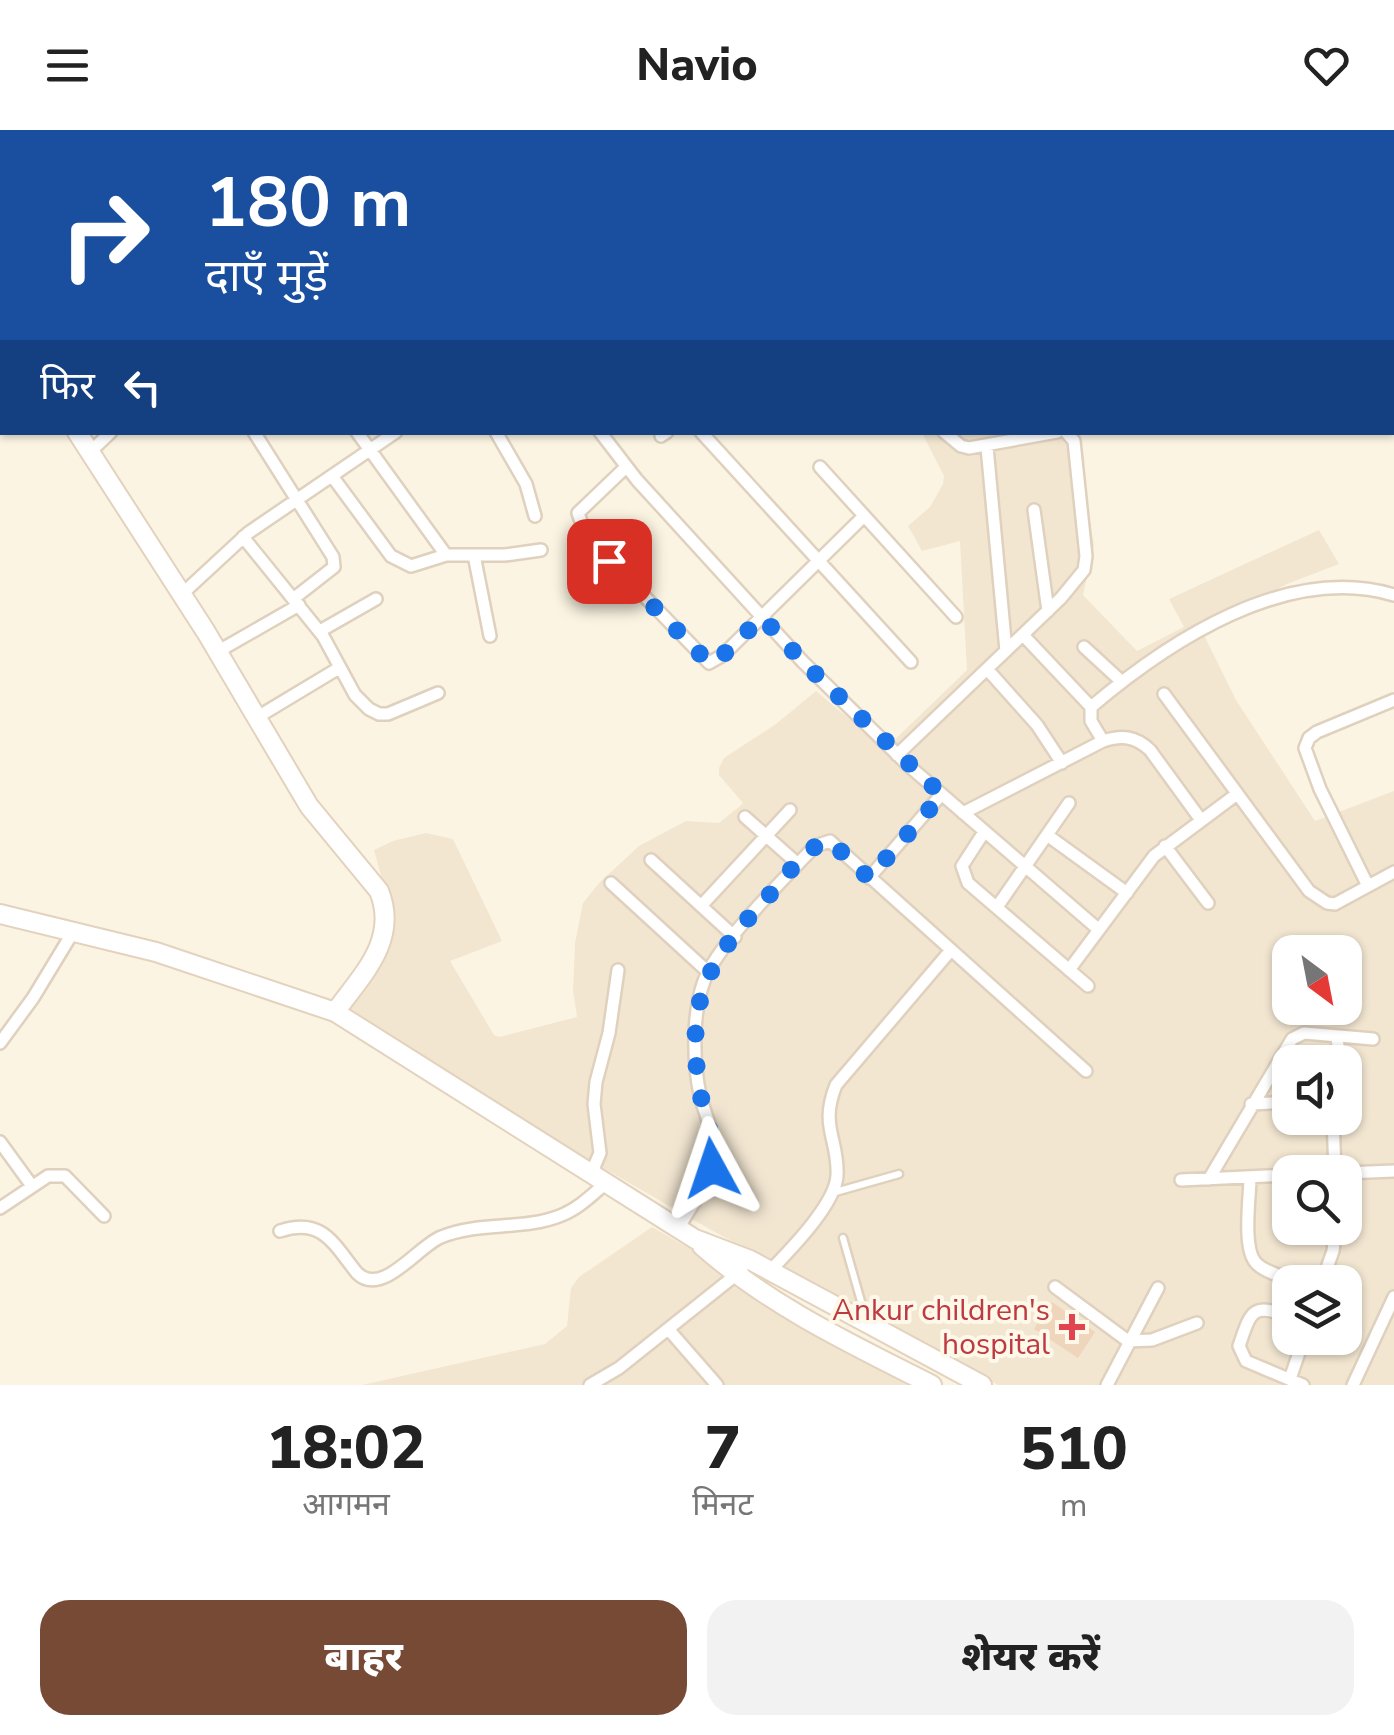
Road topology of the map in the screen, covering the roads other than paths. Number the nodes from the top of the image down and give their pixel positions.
1 (79, 435) edge
2 (109, 435) edge
3 (256, 435) edge
4 (360, 435) edge
5 (392, 435) edge
6 (498, 435) edge
7 (602, 435) edge
8 (705, 435) edge
9 (948, 435) edge
10 (1042, 435) edge
11 (1069, 435) edge
12 (987, 446) junction
13 (370, 450) junction
14 (90, 452) junction
15 (626, 467) junction
16 (820, 468) dead end
17 (332, 476) junction
18 (298, 499) junction
19 (1034, 510) dead end
20 (535, 516) dead end
21 (864, 516) junction
22 (243, 537) junction
23 (541, 550) dead end
24 (446, 555) junction
25 (474, 555) junction
26 (820, 561) junction
27 (181, 594) junction
28 (1394, 595) edge
29 (376, 599) dead end
30 (296, 602) junction
31 (1048, 610) junction
32 (762, 617) junction
33 (956, 617) dead end
34 (320, 632) junction
35 (1023, 635) junction
36 (490, 636) dead end
37 (1084, 646) dead end
38 (217, 652) junction
39 (1006, 652) junction
40 (911, 662) dead end
41 (339, 668) junction
42 (987, 670) junction
43 (1122, 681) junction
44 (438, 693) dead end
45 (1164, 694) dead end
46 (1394, 700) edge
47 (1091, 707) junction
48 (256, 718) junction
49 (1103, 741) junction
50 (897, 754) junction
51 (1062, 763) junction
52 (1237, 794) junction
53 (942, 795) junction
54 (1068, 803) dead end
55 (790, 810) dead end
56 (962, 813) junction
57 (745, 817) dead end
58 (1201, 820) junction
59 (984, 832) junction
60 (765, 835) junction
61 (1047, 835) junction
62 (1165, 846) junction
63 (652, 860) dead end
64 (798, 864) junction
65 (1026, 868) junction
66 (1394, 872) edge
67 (869, 878) junction
68 (612, 883) dead end
69 (1368, 886) junction
70 (1127, 892) junction
71 (1208, 903) dead end
72 (702, 906) junction
73 (997, 907) junction
74 (0, 914) edge
75 (1098, 930) junction
76 (73, 932) junction
77 (735, 936) junction
78 (951, 950) junction
79 (618, 970) dead end
80 (1069, 970) junction
81 (708, 972) junction
82 (1088, 986) dead end
83 (335, 1012) junction
84 (1338, 1038) junction
85 (1372, 1039) dead end
86 (0, 1042) edge
87 (1339, 1045) edge
88 (1086, 1070) dead end
89 (1272, 1103) edge
90 (1251, 1104) junction
91 (0, 1142) edge
92 (1394, 1170) edge
93 (1362, 1172) edge
94 (898, 1174) dead end
95 (1272, 1176) edge
96 (1250, 1177) junction
97 (598, 1179) junction
98 (1208, 1179) junction
99 (1181, 1180) dead end
100 (32, 1186) junction
101 (831, 1194) junction
102 (0, 1208) edge
103 (104, 1216) dead end
104 (678, 1229) junction
105 (280, 1231) dead end
106 (843, 1238) dead end
107 (695, 1240) junction
108 (750, 1260) junction
109 (1272, 1271) edge
110 (770, 1272) junction
111 (737, 1277) junction
112 (1054, 1287) dead end
113 (1158, 1288) dead end
114 (1394, 1298) edge
115 (1272, 1310) edge
116 (1197, 1323) dead end
117 (867, 1324) junction
118 (668, 1330) junction
119 (1128, 1341) junction
120 (1298, 1355) edge
121 (1290, 1379) junction
122 (590, 1385) edge
123 (716, 1385) edge
124 (932, 1385) edge
125 (982, 1385) edge
126 (1107, 1385) edge
127 (1303, 1385) edge
128 (1354, 1385) edge

1 - 14 street
2 - 14 street
3 - 18 street
4 - 13 street
5 - 13 street
6 - 20 street
7 - 15 street
8 - 26 street
9 - 12 street
10 - 12 street
11 - 31 street
12 - 39 street
13 - 17 street
13 - 24 street
14 - 27 street
15 - 32 street
15 - 32 street
16 - 21 street
17 - 18 street
17 - 24 street
18 - 22 street
18 - 30 street
19 - 31 street
21 - 26 street
21 - 33 street
22 - 27 street
22 - 30 street
23 - 25 street
24 - 25 street
25 - 36 street
26 - 32 street
26 - 40 street
27 - 38 street
28 - 43 street
29 - 34 street
30 - 34 street
30 - 38 street
31 - 35 street
32 - 50 street
34 - 41 street
35 - 39 street
35 - 47 street
37 - 43 street
38 - 48 street
39 - 42 street
41 - 44 street
41 - 48 street
42 - 50 street
42 - 51 street
43 - 47 street
45 - 52 street
46 - 69 street
47 - 49 street
48 - 83 street
49 - 51 street
49 - 58 street
50 - 53 street
51 - 56 street
52 - 58 street
52 - 69 street
53 - 56 street
53 - 67 street
54 - 61 street
55 - 60 street
56 - 59 street
57 - 60 street
58 - 62 street
59 - 65 street
59 - 73 street
60 - 64 street
60 - 72 street
61 - 65 street
61 - 70 street
62 - 70 street
62 - 71 street
63 - 72 street
64 - 67 street
64 - 77 street
65 - 73 street
65 - 75 street
66 - 69 street
67 - 78 street
68 - 81 street
70 - 75 street
72 - 77 street
73 - 80 street
74 - 76 street
75 - 80 street
76 - 83 street
76 - 86 street
77 - 81 street
78 - 88 street
78 - 101 street
79 - 97 street
80 - 82 street
81 - 104 street
83 - 97 street
84 - 85 street
84 - 87 street
84 - 90 street
89 - 90 street
90 - 98 street
91 - 100 street
92 - 93 street
94 - 101 lane
95 - 96 street
96 - 98 street
96 - 109 street
97 - 104 street
97 - 105 street
98 - 99 street
100 - 102 street
100 - 103 street
101 - 110 street
104 - 107 street
106 - 117 lane
107 - 108 street
107 - 111 street
108 - 110 street
108 - 111 street
110 - 117 street
111 - 118 street
111 - 124 street
112 - 119 street
113 - 119 street
114 - 128 street
115 - 121 street
116 - 119 street
117 - 125 street
118 - 122 street
118 - 123 street
119 - 126 street
120 - 121 street
121 - 127 street

